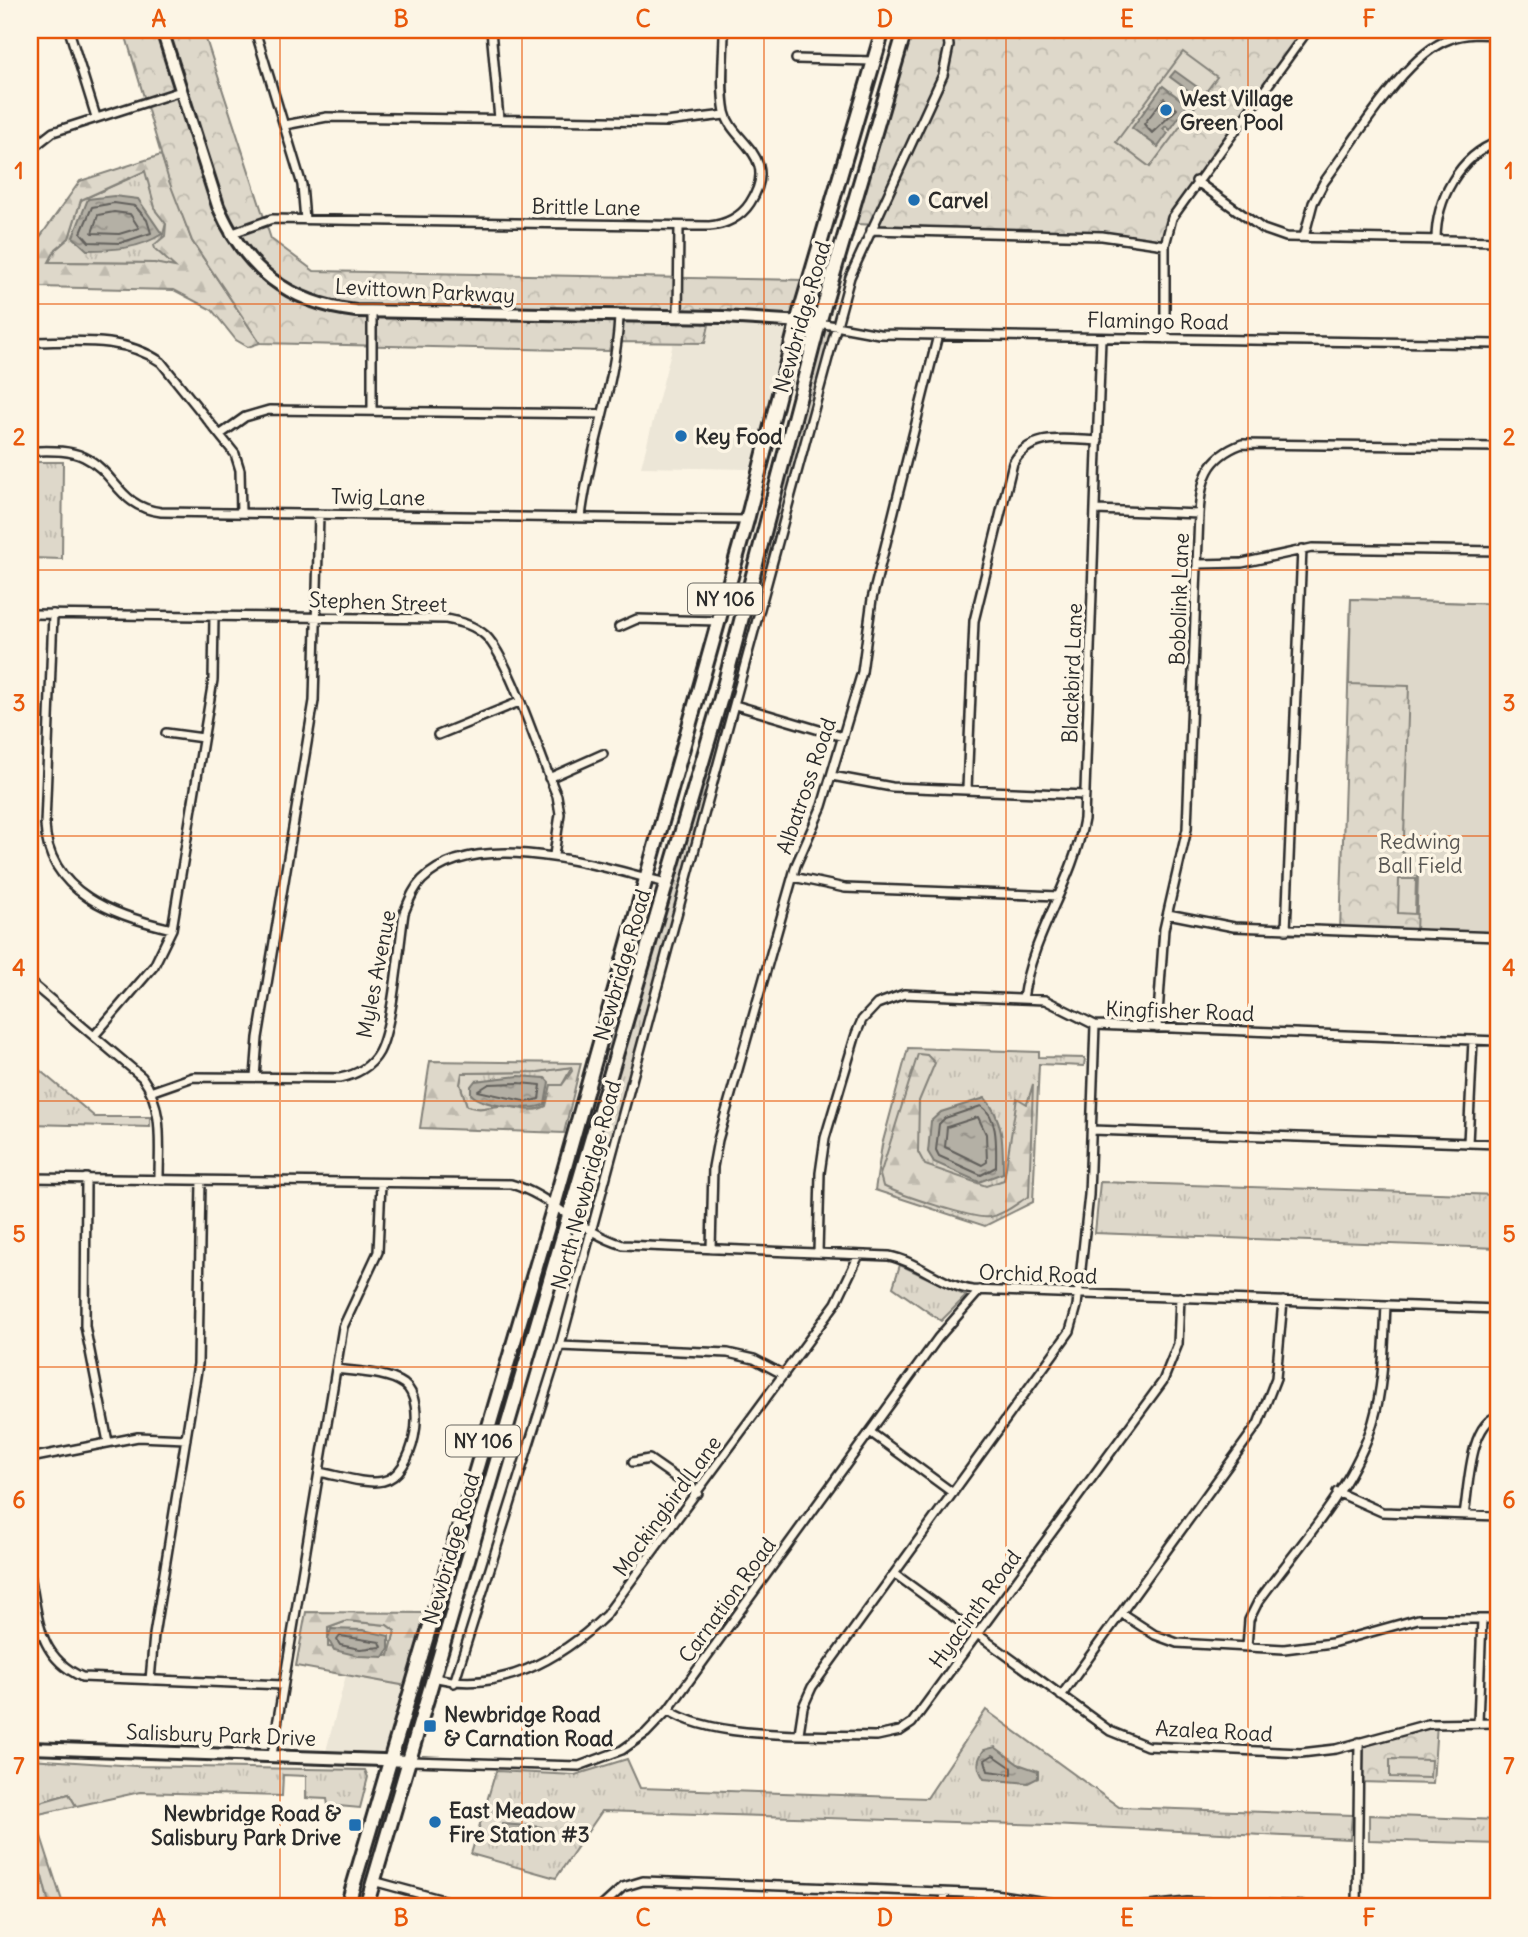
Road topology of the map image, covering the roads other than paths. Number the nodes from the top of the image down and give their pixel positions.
1 (69, 30) edge
2 (162, 30) edge
3 (255, 30) edge
4 (491, 30) edge
5 (724, 30) edge
6 (883, 30) edge
7 (905, 30) edge
8 (947, 30) edge
9 (1294, 30) edge
10 (1306, 33) edge
11 (1498, 35) edge
12 (796, 59) dead end
13 (873, 61) junction
14 (181, 91) junction
15 (726, 116) junction
16 (96, 117) junction
17 (499, 120) junction
18 (285, 125) junction
19 (1498, 142) edge
20 (30, 150) edge
21 (1196, 181) junction
22 (305, 220) junction
23 (679, 226) junction
24 (871, 230) junction
25 (230, 234) junction
26 (1304, 237) junction
27 (1436, 240) junction
28 (1498, 241) edge
29 (1166, 245) junction
30 (372, 311) junction
31 (620, 317) junction
32 (678, 317) junction
33 (798, 319) junction
34 (819, 323) junction
35 (837, 327) junction
36 (938, 335) junction
37 (1101, 338) junction
38 (1166, 339) junction
39 (30, 342) edge
40 (1498, 344) edge
41 (372, 411) junction
42 (602, 414) junction
43 (220, 434) junction
44 (1098, 441) junction
45 (1498, 447) edge
46 (30, 451) edge
47 (1096, 510) junction
48 (241, 513) junction
49 (319, 514) junction
50 (1199, 514) junction
51 (581, 517) junction
52 (747, 520) junction
53 (1302, 549) junction
54 (1498, 551) edge
55 (1198, 564) junction
56 (30, 614) edge
57 (53, 614) junction
58 (214, 616) junction
59 (317, 617) junction
60 (719, 621) junction
61 (619, 628) dead end
62 (519, 702) junction
63 (735, 705) junction
64 (166, 733) dead end
65 (439, 735) dead end
66 (844, 737) junction
67 (202, 738) junction
68 (603, 754) dead end
69 (832, 776) junction
70 (549, 778) junction
71 (967, 789) junction
72 (1085, 794) junction
73 (554, 855) junction
74 (793, 877) junction
75 (646, 878) junction
76 (666, 883) junction
77 (1058, 896) junction
78 (1168, 914) junction
79 (172, 929) junction
80 (1286, 930) junction
81 (1498, 937) edge
82 (30, 982) edge
83 (1023, 999) junction
84 (1095, 1026) junction
85 (1157, 1028) junction
86 (94, 1036) junction
87 (1473, 1040) junction
88 (1498, 1041) edge
89 (255, 1077) junction
90 (153, 1091) junction
91 (1092, 1130) junction
92 (1468, 1143) junction
93 (1498, 1144) edge
94 (30, 1178) edge
95 (86, 1178) junction
96 (159, 1179) junction
97 (201, 1180) junction
98 (381, 1183) junction
99 (554, 1206) junction
100 (569, 1215) junction
101 (591, 1233) junction
102 (710, 1249) junction
103 (818, 1253) junction
104 (859, 1255) junction
105 (980, 1290) junction
106 (1079, 1293) junction
107 (1180, 1297) junction
108 (1283, 1301) junction
109 (1386, 1305) junction
110 (1498, 1309) edge
111 (560, 1346) junction
112 (336, 1368) junction
113 (784, 1375) junction
114 (1498, 1416) edge
115 (870, 1432) junction
116 (186, 1438) junction
117 (108, 1442) junction
118 (30, 1458) edge
119 (633, 1462) dead end
120 (319, 1472) junction
121 (468, 1492) junction
122 (1337, 1492) junction
123 (698, 1493) junction
124 (953, 1493) junction
125 (486, 1497) junction
126 (1464, 1515) junction
127 (1498, 1516) edge
128 (895, 1574) junction
129 (30, 1575) edge
130 (1121, 1613) junction
131 (1482, 1619) junction
132 (1498, 1619) edge
133 (978, 1635) junction
134 (1247, 1647) junction
135 (433, 1677) junction
136 (150, 1680) junction
137 (454, 1683) junction
138 (283, 1685) junction
139 (1061, 1696) junction
140 (668, 1710) junction
141 (1478, 1722) junction
142 (1498, 1723) edge
143 (799, 1733) junction
144 (1359, 1742) junction
145 (30, 1748) edge
146 (272, 1755) junction
147 (388, 1759) junction
148 (411, 1760) junction
149 (373, 1881) junction
150 (945, 1892) junction
151 (347, 1907) edge
152 (366, 1907) edge
153 (468, 1907) edge
154 (601, 1907) edge
155 (943, 1907) edge
156 (1079, 1907) edge
157 (1140, 1907) edge
158 (1337, 1907) edge
159 (1357, 1907) edge

1 - 16 street
2 - 14 street, Levittown Parkway
3 - 18 street
4 - 17 street
5 - 15 street
6 - 13 main road, Newbridge Road / NY 106
7 - 34 main road, Newbridge Road / NY 106
8 - 24 street, North Newbridge Road
9 - 10 street
10 - 21 street
11 - 26 street
12 - 13 street
13 - 33 main road, Newbridge Road / NY 106
14 - 16 street
14 - 25 street, Levittown Parkway
15 - 17 street
15 - 23 street, Brittle Lane
16 - 20 street
17 - 18 street
18 - 22 street
19 - 27 street
21 - 26 street
21 - 29 street
22 - 23 street, Brittle Lane
22 - 25 street, Brittle Lane
23 - 32 street
24 - 29 street
24 - 35 street, North Newbridge Road
25 - 30 street, Levittown Parkway
26 - 27 street
27 - 28 street
29 - 38 street
30 - 31 street, Levittown Parkway
30 - 41 street
31 - 32 street, Levittown Parkway
31 - 42 street
32 - 33 street, Levittown Parkway
33 - 34 street, Levittown Parkway
33 - 52 main road, Newbridge Road / NY 106
34 - 35 street, Flamingo Road
34 - 76 main road, Newbridge Road / NY 106
35 - 36 street, Flamingo Road
35 - 63 street, North Newbridge Road
36 - 37 street, Flamingo Road
36 - 66 street, Albatross Road
37 - 38 street, Flamingo Road
37 - 44 street, Blackbird Lane
38 - 40 street, Flamingo Road
39 - 43 street
41 - 42 street
41 - 43 street
42 - 51 street
43 - 48 street
44 - 47 street, Blackbird Lane
44 - 71 street
45 - 50 street, Bobolink Lane
46 - 48 street, Twig Lane
47 - 50 street
47 - 72 street, Blackbird Lane
48 - 49 street, Twig Lane
49 - 51 street, Twig Lane
49 - 59 street
50 - 55 street, Bobolink Lane
51 - 52 street, Twig Lane
52 - 60 main road, Newbridge Road / NY 106
53 - 54 street
53 - 55 street
53 - 80 street
55 - 78 street, Bobolink Lane
56 - 57 street, Stephen Street
57 - 58 street, Stephen Street
57 - 79 street
58 - 59 street, Stephen Street
58 - 67 street
59 - 62 street, Stephen Street
59 - 89 street
60 - 61 street
60 - 75 main road, Newbridge Road / NY 106
62 - 65 street
62 - 70 street, Stephen Street
63 - 66 street
63 - 101 street, North Newbridge Road
64 - 67 street
66 - 69 street, Albatross Road
67 - 79 street
68 - 70 street
69 - 71 street
69 - 74 street, Albatross Road
70 - 73 street, Stephen Street
71 - 72 street
72 - 77 street, Blackbird Lane
73 - 75 street, Myles Avenue
73 - 89 street, Myles Avenue
74 - 77 street
74 - 102 street, Albatross Road
75 - 76 street, Myles Avenue
75 - 99 main road, Newbridge Road / NY 106
76 - 100 main road, Newbridge Road / NY 106
77 - 83 street, Blackbird Lane
78 - 80 street
78 - 85 street, Bobolink Lane
79 - 86 street
80 - 81 street
82 - 86 street
83 - 84 street, Kingfisher Road
83 - 103 street, Kingfisher Road
84 - 85 street, Kingfisher Road
84 - 91 street
85 - 87 street, Kingfisher Road
86 - 90 street
87 - 88 street, Kingfisher Road
87 - 92 street
89 - 90 street, Myles Avenue
90 - 96 street
91 - 92 street
91 - 106 street
92 - 93 street
94 - 95 street, Orchid Road
95 - 96 street, Orchid Road
95 - 117 street
96 - 97 street, Orchid Road
97 - 98 street, Orchid Road
97 - 116 street
98 - 99 street, Orchid Road
98 - 112 street
99 - 100 street, Orchid Road
99 - 121 main road, Newbridge Road / NY 106
100 - 101 street, Orchid Road
100 - 125 main road, Newbridge Road / NY 106
101 - 102 street, Orchid Road
101 - 111 street, North Newbridge Road
102 - 103 street, Orchid Road
103 - 104 street, Orchid Road
104 - 105 street, Orchid Road
104 - 113 street, Mockingbird Lane
105 - 106 street, Orchid Road
105 - 115 street, Carnation Road
106 - 107 street, Orchid Road
106 - 124 street
107 - 108 street, Orchid Road
107 - 133 street, Hyacinth Road
108 - 109 street, Orchid Road
108 - 130 street
109 - 110 street, Orchid Road
109 - 122 street
111 - 113 street
111 - 137 street, North Newbridge Road
112 - 120 street
112 - 120 street
113 - 123 street, Mockingbird Lane
114 - 126 street
115 - 124 street
115 - 140 street, Carnation Road
116 - 117 street
116 - 136 street
117 - 118 street
119 - 123 street
120 - 138 street
121 - 125 main road
121 - 147 main road, Newbridge Road / NY 106
122 - 126 street
122 - 134 street
123 - 137 street, Mockingbird Lane
124 - 128 street
125 - 135 main road, Newbridge Road / NY 106
126 - 127 street
128 - 133 street, Azalea Road
128 - 143 street
129 - 136 street
130 - 134 street
130 - 139 street
131 - 132 street
131 - 134 street
131 - 141 street
133 - 139 street, Azalea Road
133 - 143 street, Hyacinth Road
135 - 137 street, Mockingbird Lane
135 - 148 main road, Newbridge Road / NY 106
136 - 138 street
138 - 146 street
139 - 144 street, Azalea Road
140 - 143 street, Hyacinth Road
140 - 148 street, Carnation Road
141 - 142 street, Azalea Road
141 - 144 street, Azalea Road
144 - 159 street
145 - 146 street, Salisbury Park Drive
146 - 147 street, Salisbury Park Drive
147 - 148 street, Salisbury Park Drive
147 - 151 main road, Newbridge Road / NY 106
148 - 149 main road, Newbridge Road / NY 106
149 - 152 main road, Newbridge Road / NY 106
149 - 153 street
150 - 154 street
150 - 155 street
150 - 156 street
157 - 158 street

